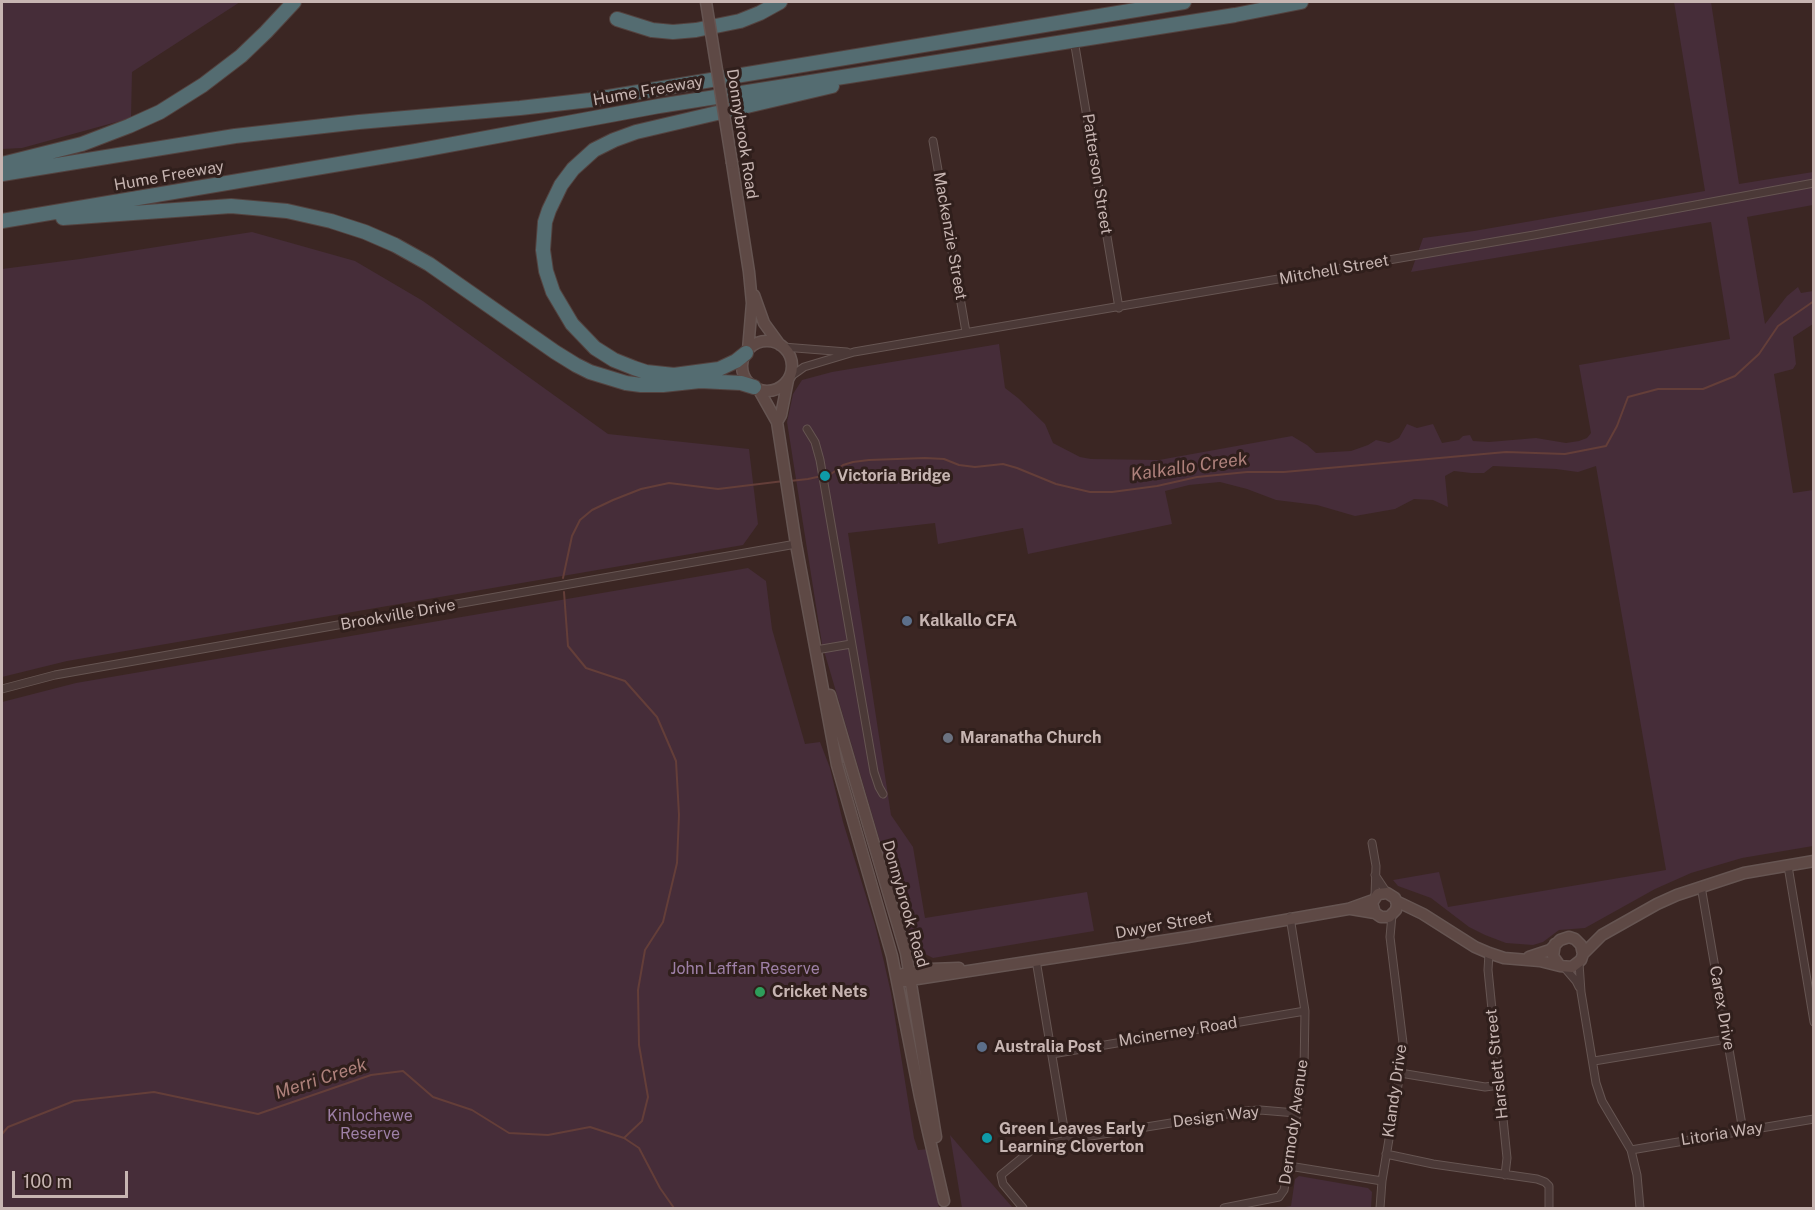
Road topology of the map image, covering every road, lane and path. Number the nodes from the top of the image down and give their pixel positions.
1 (294, 2) edge
2 (706, 2) edge
3 (780, 2) edge
4 (1184, 2) edge
5 (1301, 2) edge
6 (617, 19) dead end
7 (1074, 40) junction
8 (912, 65) junction
9 (933, 141) dead end
10 (2, 164) edge
11 (2, 174) edge
12 (1814, 183) edge
13 (2, 222) edge
14 (749, 272) junction
15 (1119, 308) junction
16 (966, 332) junction
17 (782, 346) junction
18 (747, 352) junction
19 (854, 352) junction
20 (789, 378) junction
21 (757, 389) junction
22 (777, 422) junction
23 (807, 429) dead end
24 (796, 544) junction
25 (851, 644) junction
26 (816, 653) junction
27 (2, 689) edge
28 (884, 794) dead end
29 (1372, 843) dead end
30 (1814, 861) edge
31 (1788, 866) junction
32 (1375, 875) junction
33 (1701, 886) junction
34 (1387, 893) junction
35 (1374, 898) junction
36 (1347, 909) junction
37 (1394, 909) junction
38 (1376, 914) junction
39 (1290, 918) junction
40 (1602, 935) junction
41 (1390, 937) junction
42 (1575, 939) junction
43 (1555, 944) junction
44 (1490, 953) junction
45 (1581, 958) junction
46 (1521, 959) junction
47 (1036, 960) junction
48 (1562, 967) junction
49 (897, 975) junction
50 (910, 977) junction
51 (1581, 992) junction
52 (1305, 1011) junction
53 (1814, 1022) edge
54 (1727, 1039) junction
55 (1052, 1054) junction
56 (1593, 1061) junction
57 (1400, 1074) junction
58 (1500, 1085) junction
59 (1296, 1113) junction
60 (1814, 1119) edge
61 (1743, 1131) junction
62 (1066, 1140) junction
63 (1631, 1150) junction
64 (1386, 1155) junction
65 (1289, 1166) junction
66 (1504, 1175) junction
67 (1382, 1181) junction
68 (945, 1205) edge
69 (1023, 1209) edge
70 (1224, 1209) edge
71 (1380, 1209) edge
72 (1549, 1209) edge
73 (1640, 1209) edge

1 - 10 highway
2 - 14 main road, Donnybrook Road, bridge
3 - 6 highway
4 - 11 highway, Hume Freeway
5 - 7 highway, Hume Freeway
7 - 8 highway, Hume Freeway
7 - 15 street, Patterson Street
8 - 13 highway, Hume Freeway
8 - 18 highway
9 - 16 street, Mackenzie Street
12 - 15 street, Mitchell Street
13 - 21 highway
14 - 17 main road, Donnybrook Road
14 - 18 main road, Donnybrook Road
15 - 16 street, Mitchell Street
16 - 19 street, Mitchell Street
17 - 18 main road
17 - 19 street, Mitchell Street
17 - 20 main road
18 - 21 main road
19 - 20 street, Mitchell Street
20 - 21 main road
20 - 22 main road, Donnybrook Road
21 - 22 main road, Donnybrook Road
22 - 24 main road, Donnybrook Road
23 - 25 street
24 - 26 main road, Donnybrook Road
24 - 27 street, Brookville Drive
25 - 26 street
25 - 28 street
26 - 49 main road, Donnybrook Road
26 - 50 main road, Donnybrook Road
29 - 32 street
30 - 31 main road
31 - 33 main road
31 - 53 street
32 - 34 street
32 - 35 street
33 - 40 main road
33 - 54 street, Carex Drive
34 - 35 main road
34 - 37 main road
35 - 36 main road, Dwyer Street
35 - 38 main road
36 - 38 main road, Dwyer Street
36 - 39 main road, Dwyer Street
37 - 38 main road
37 - 41 street, Klandy Drive
37 - 44 main road
38 - 41 street, Klandy Drive
39 - 47 main road, Dwyer Street
39 - 52 street, Dermody Avenue
40 - 42 main road
40 - 45 main road
41 - 57 street, Klandy Drive
42 - 43 main road
42 - 45 main road
43 - 46 main road
43 - 48 main road
44 - 46 main road
44 - 58 street, Harslett Street
45 - 48 main road
45 - 51 street
46 - 48 main road
47 - 50 main road, Dwyer Street
47 - 55 street
48 - 51 street
49 - 50 main road, Dwyer Street
49 - 68 main road, Donnybrook Road
50 - 68 main road, Donnybrook Road
51 - 56 street
52 - 55 street, Mcinerney Road
52 - 59 street, Dermody Avenue
54 - 56 street
54 - 61 street, Carex Drive
55 - 62 street
56 - 63 street
57 - 58 street
57 - 64 street, Klandy Drive
58 - 66 street, Harslett Street
59 - 62 street, Design Way
59 - 65 street, Dermody Avenue
60 - 61 street, Litoria Way
61 - 63 street, Litoria Way
62 - 69 street, Design Way
63 - 73 street
64 - 66 street
64 - 67 street, Klandy Drive
65 - 67 street
65 - 70 street, Dermody Avenue
66 - 72 street
67 - 71 street, Klandy Drive

